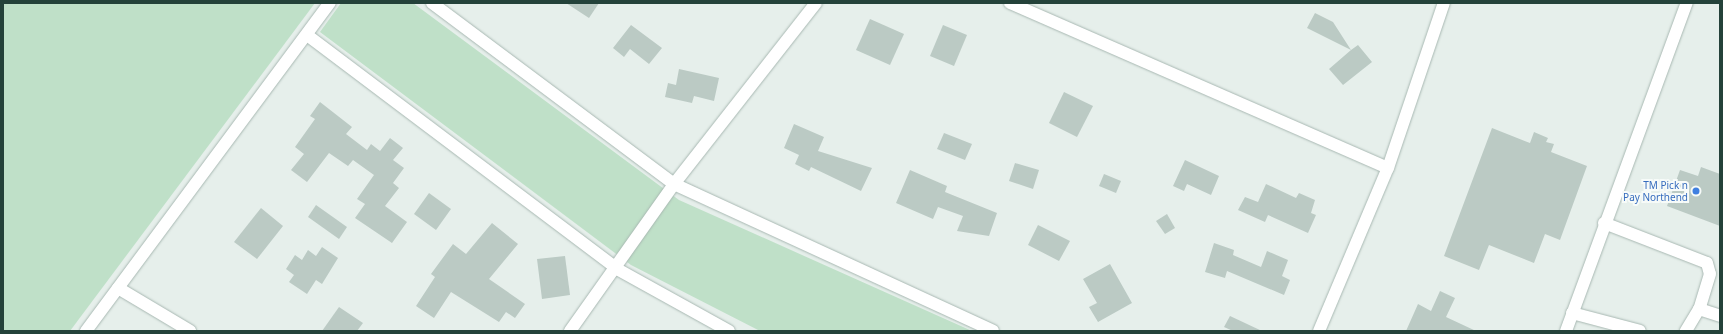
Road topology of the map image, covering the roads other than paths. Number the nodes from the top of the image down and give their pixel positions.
1 (330, 3) edge
2 (432, 3) edge
3 (816, 3) edge
4 (1010, 3) edge
5 (1444, 3) edge
6 (1687, 3) edge
7 (307, 35) junction
8 (1388, 168) junction
9 (674, 184) junction
10 (1604, 223) junction
11 (617, 269) junction
12 (118, 288) junction
13 (1699, 309) junction
14 (1572, 313) junction
15 (1720, 316) edge
16 (86, 331) edge
17 (190, 331) edge
18 (570, 331) edge
19 (729, 331) edge
20 (993, 331) edge
21 (1319, 331) edge
22 (1566, 331) edge
23 (1640, 331) edge
24 (1686, 331) edge

1 - 7 street
2 - 9 street
3 - 9 street
4 - 8 street
5 - 8 street
6 - 10 street
7 - 11 street
7 - 12 street
8 - 21 street
9 - 11 street
9 - 20 street
10 - 13 street
10 - 14 street
11 - 18 street
11 - 19 street
12 - 16 street
12 - 17 street
13 - 15 street
13 - 24 street
14 - 22 street
14 - 23 street

